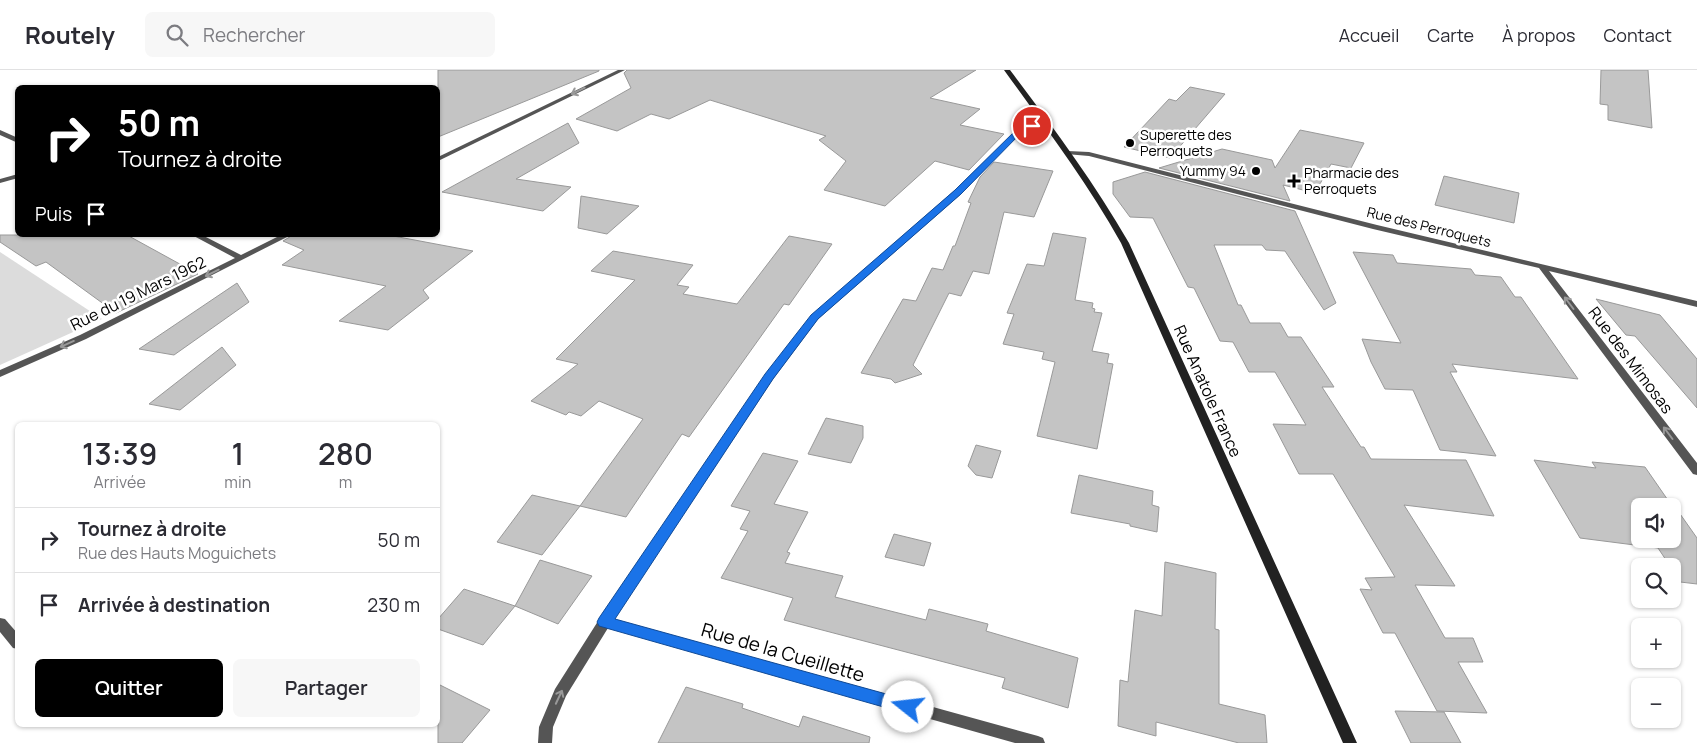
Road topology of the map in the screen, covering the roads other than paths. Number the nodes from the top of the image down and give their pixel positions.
1 (622, 70) edge
2 (1007, 70) edge
3 (1045, 123) junction
4 (0, 132) edge
5 (15, 140) edge
6 (1068, 153) junction
7 (440, 158) edge
8 (15, 177) edge
9 (0, 181) edge
10 (200, 237) edge
11 (283, 237) edge
12 (242, 258) junction
13 (1541, 266) junction
14 (1697, 304) edge
15 (0, 374) edge
16 (1697, 471) edge
17 (605, 622) junction
18 (0, 623) edge
19 (15, 640) edge
20 (545, 743) edge
21 (1038, 743) edge
22 (1350, 743) edge

1 -> 7 street
2 - 3 street, Rue Anatole France
3 - 6 street, Rue Anatole France
3 - 17 street
4 - 5 street
6 - 13 street, Rue des Perroquets
6 - 22 street, Rue Anatole France
8 - 9 street
10 - 12 street
11 - 12 street, Rue du 19 Mars 1962
12 -> 15 street, Rue du 19 Mars 1962
13 - 14 street, Rue des Perroquets
16 -> 13 street, Rue des Mimosas
20 -> 17 street
17 - 21 street, Rue de la Cueillette
18 - 19 street

